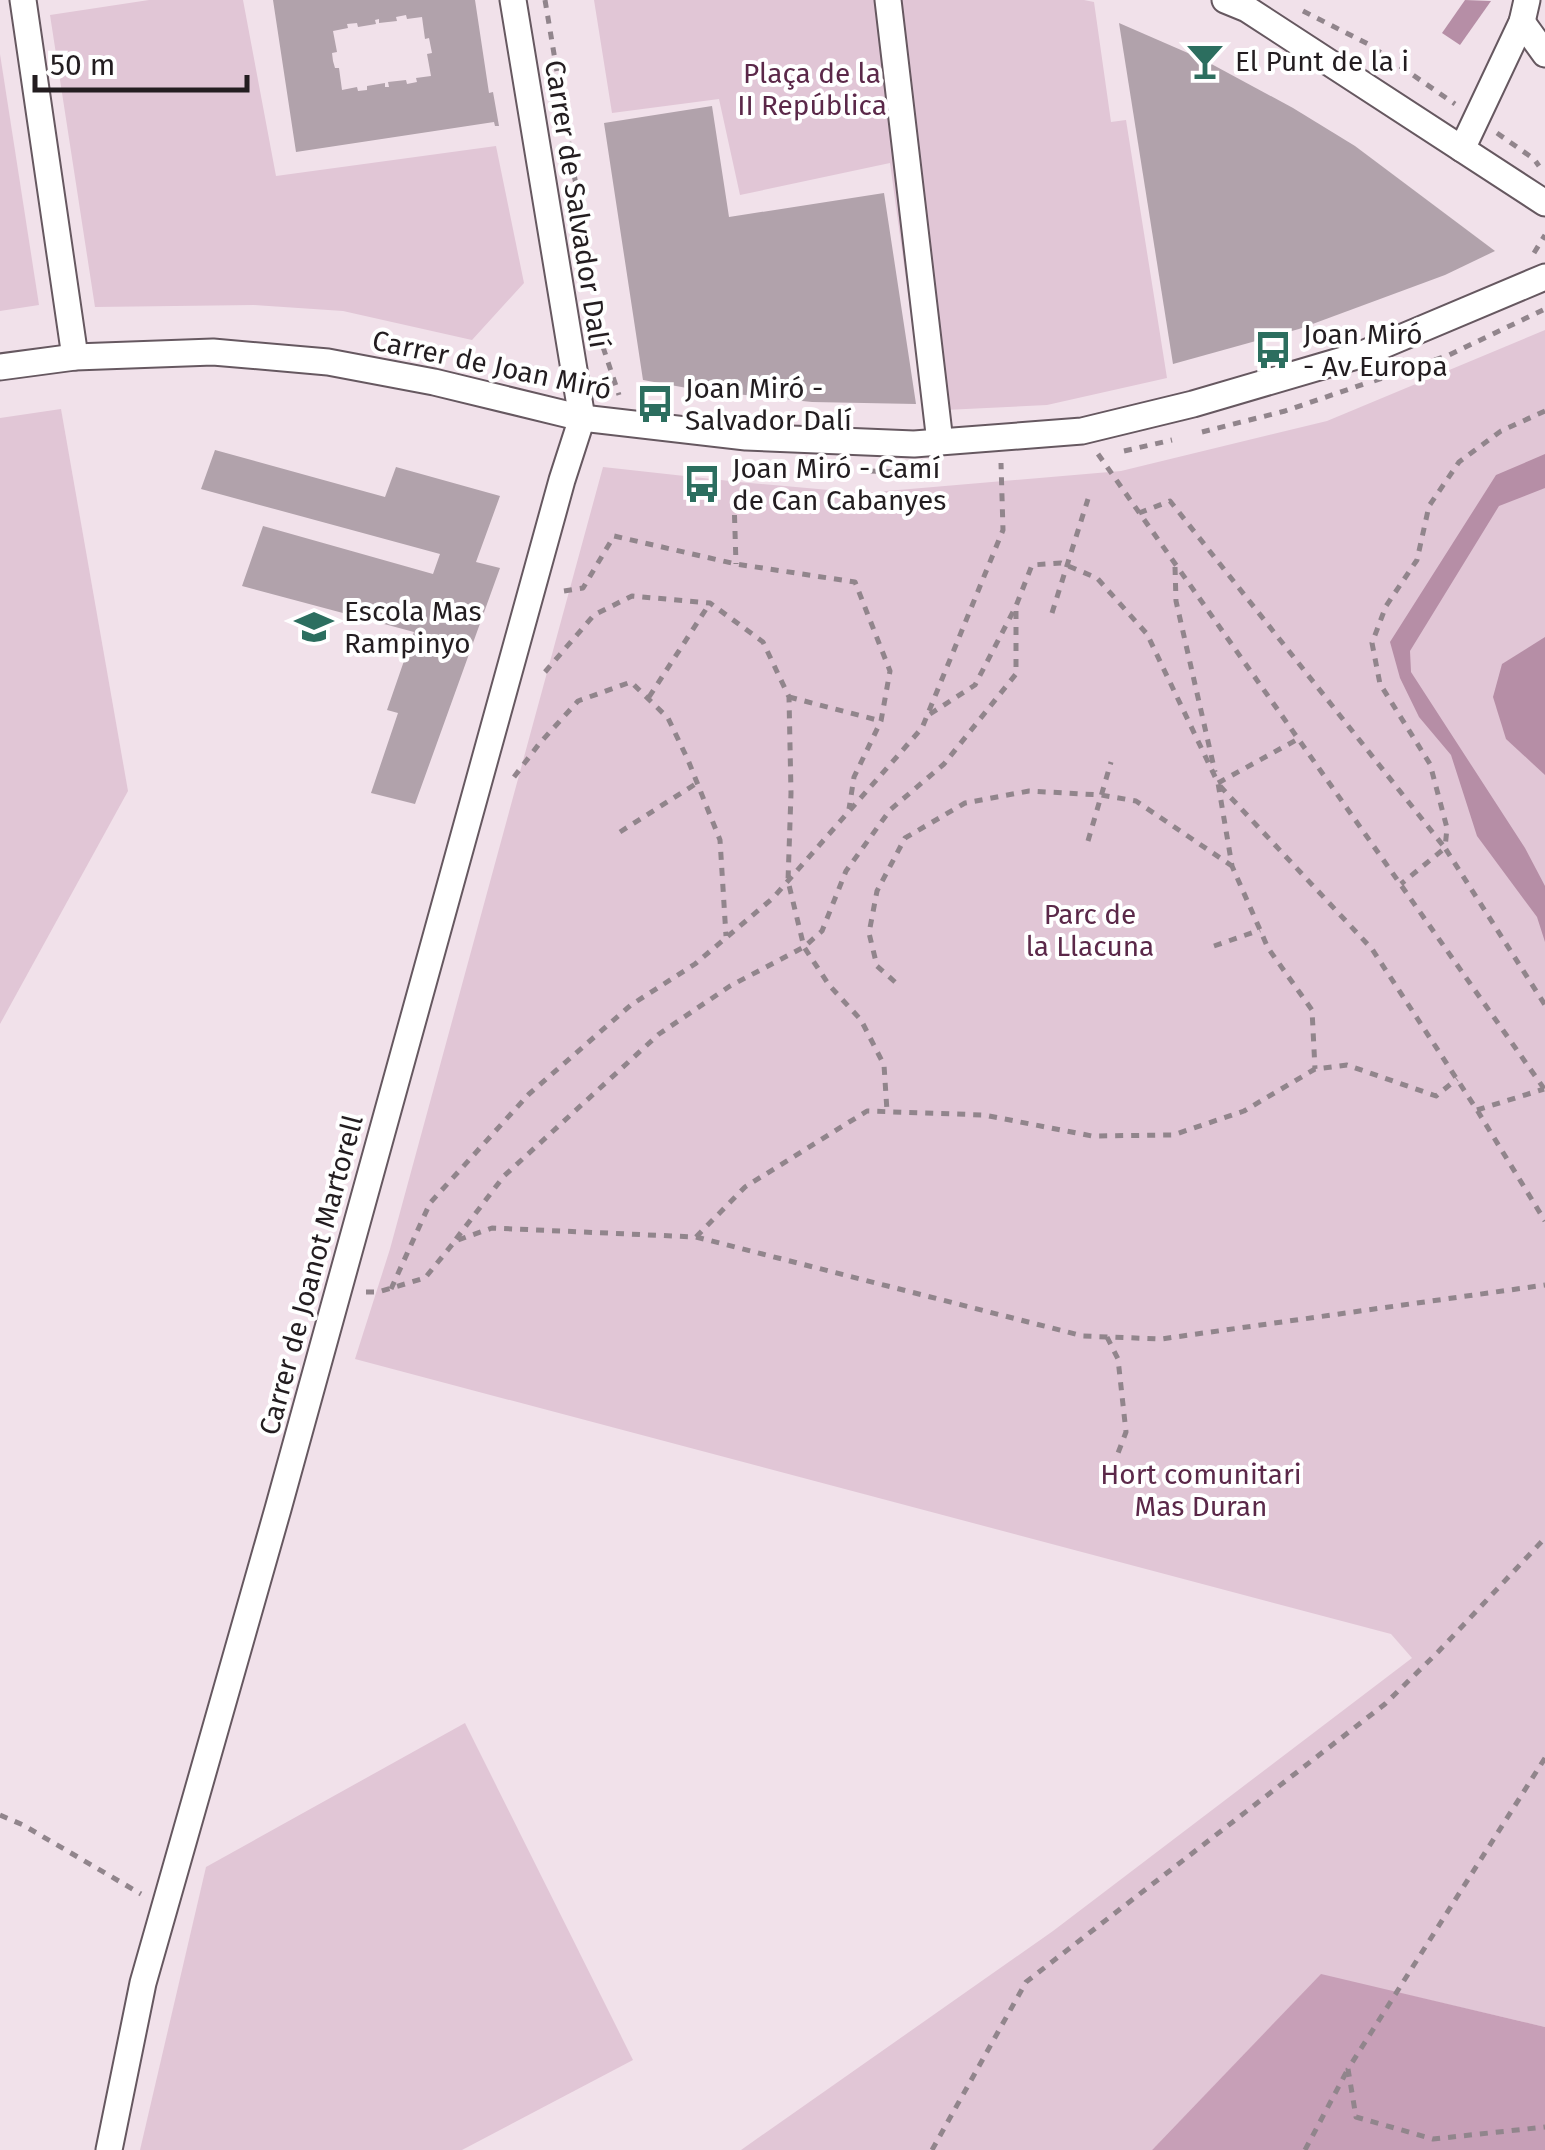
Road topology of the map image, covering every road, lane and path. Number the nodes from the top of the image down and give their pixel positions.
1 (23, 0) edge
2 (513, 0) edge
3 (545, 0) edge
4 (888, 0) edge
5 (1242, 3) edge
6 (1299, 9) dead end
7 (1524, 11) edge
8 (1545, 54) edge
9 (1476, 119) junction
10 (1462, 149) junction
11 (1544, 175) edge
12 (1545, 203) edge
13 (1545, 277) edge
14 (75, 357) junction
15 (0, 367) edge
16 (1545, 411) edge
17 (582, 418) junction
18 (632, 424) junction
19 (940, 442) junction
20 (1097, 453) dead end
21 (1002, 462) dead end
22 (734, 499) dead end
23 (1088, 499) dead end
24 (1139, 513) junction
25 (736, 564) junction
26 (1176, 564) junction
27 (1067, 565) junction
28 (564, 591) dead end
29 (710, 603) junction
30 (1016, 606) junction
31 (1052, 613) dead end
32 (545, 672) dead end
33 (789, 697) junction
34 (648, 698) junction
35 (927, 715) junction
36 (881, 721) junction
37 (1298, 739) junction
38 (1111, 762) dead end
39 (514, 777) dead end
40 (697, 783) junction
41 (1218, 784) junction
42 (1102, 795) junction
43 (848, 812) junction
44 (620, 832) dead end
45 (1088, 841) dead end
46 (1445, 848) junction
47 (1232, 866) junction
48 (788, 881) junction
49 (1402, 884) junction
50 (1260, 930) junction
51 (726, 938) junction
52 (1214, 946) dead end
53 (804, 947) junction
54 (895, 982) dead end
55 (1545, 1005) edge
56 (1316, 1070) junction
57 (1457, 1079) junction
58 (1545, 1090) edge
59 (1476, 1110) junction
60 (887, 1112) junction
61 (1545, 1221) edge
62 (696, 1238) junction
63 (455, 1241) junction
64 (1545, 1285) edge
65 (1107, 1337) junction
66 (1118, 1453) dead end
67 (1545, 1538) edge
68 (1545, 1758) edge
69 (0, 1815) edge
70 (164, 1907) junction
71 (1348, 2069) junction
72 (1545, 2127) edge
73 (1432, 2138) junction
74 (110, 2150) edge
75 (932, 2150) edge
76 (1304, 2150) edge
77 (1430, 2150) edge

1 - 14 street
2 - 17 street, Carrer de Salvador Dalí
3 - 18 path
4 - 19 street
5 - 10 street
6 - 9 path
7 - 8 street
7 - 9 street
9 - 10 street
9 - 11 path
10 - 12 street
13 - 19 street, Carrer de Joan Miró
14 - 15 street, Carrer de Joan Miró
14 - 17 street, Carrer de Joan Miró
16 - 46 path
17 - 18 street, Carrer de Joan Miró
17 - 70 street, Carrer de Joanot Martorell
18 - 19 street, Carrer de Joan Miró
20 - 24 path
21 - 35 path
22 - 25 path
23 - 27 path
24 - 26 path
24 - 46 path
25 - 28 path
25 - 36 path
26 - 37 path
26 - 41 path
27 - 30 path
27 - 31 path
27 - 41 path
29 - 32 path
29 - 33 path
29 - 34 path
30 - 35 path
30 - 53 path
33 - 36 path
33 - 48 path
34 - 39 path
34 - 40 path
35 - 43 path
36 - 43 path
37 - 41 path
37 - 49 path
38 - 42 path
40 - 44 path
40 - 51 path
41 - 47 path
41 - 57 path
42 - 45 path
42 - 47 path
42 - 54 path
43 - 48 path
46 - 49 path
46 - 55 path
47 - 50 path
48 - 51 path
48 - 53 path
49 - 58 path
50 - 52 path
50 - 56 path
51 - 63 path
53 - 60 path
53 - 63 path
56 - 57 path
56 - 60 path
57 - 59 path
58 - 59 path
59 - 61 path
60 - 62 path
62 - 63 path
62 - 65 path
64 - 65 path
65 - 66 path
67 - 75 path
68 - 71 path
69 - 70 path
70 - 74 street, Carrer de Joanot Martorell
71 - 73 path
71 - 76 path
72 - 73 path
73 - 77 path

